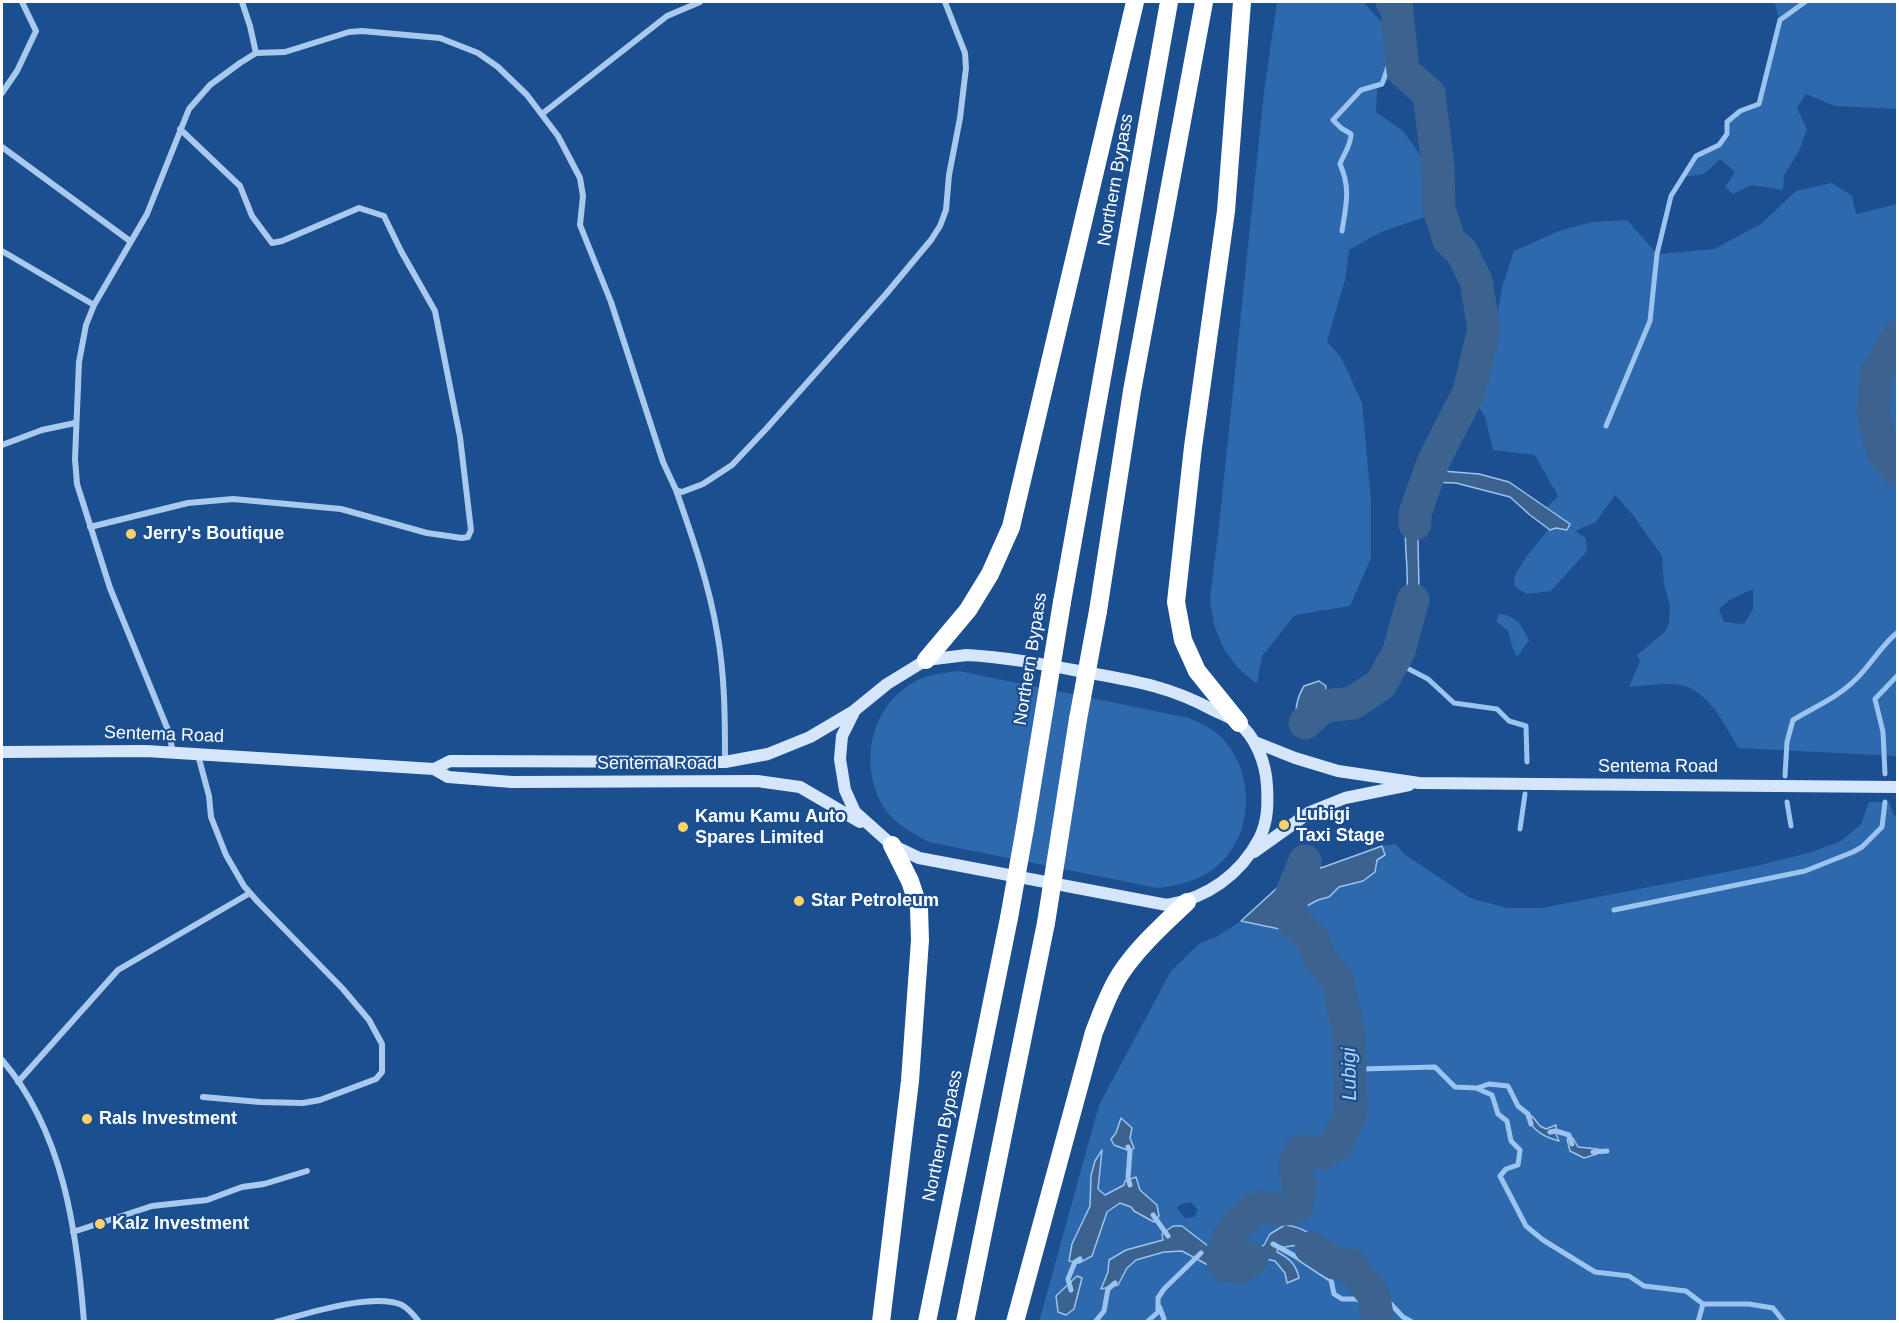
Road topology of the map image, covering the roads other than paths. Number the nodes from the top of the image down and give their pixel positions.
1 (22, 2) edge
2 (242, 2) edge
3 (700, 2) edge
4 (945, 2) edge
5 (1135, 2) edge
6 (1169, 2) edge
7 (1203, 2) edge
8 (1242, 2) edge
9 (256, 53) junction
10 (2, 93) edge
11 (542, 114) junction
12 (180, 129) junction
13 (2, 147) edge
14 (130, 241) junction
15 (2, 251) edge
16 (94, 305) junction
17 (75, 423) junction
18 (2, 445) edge
19 (676, 490) junction
20 (90, 527) junction
21 (926, 660) junction
22 (855, 710) junction
23 (1239, 723) junction
24 (1255, 742) junction
25 (2, 752) edge
26 (173, 752) junction
27 (197, 753) junction
28 (725, 762) junction
29 (434, 769) junction
30 (1419, 783) junction
31 (1898, 787) edge
32 (872, 828) junction
33 (892, 845) junction
34 (1251, 854) junction
35 (250, 893) junction
36 (1187, 902) junction
37 (2, 1060) edge
38 (18, 1082) junction
39 (203, 1097) dead end
40 (307, 1171) dead end
41 (73, 1232) junction
42 (84, 1322) edge
43 (276, 1322) edge
44 (419, 1322) edge
45 (881, 1322) edge
46 (927, 1322) edge
47 (965, 1322) edge
48 (1015, 1322) edge

1 - 10 street
2 - 9 street
3 - 11 street
4 - 19 street
5 - 21 highway
6 - 46 highway, Northern Bypass, bridge
7 - 47 highway, bridge
8 - 23 highway
9 - 11 street
9 - 12 street
11 - 19 street
12 - 14 street
12 - 20 street
13 - 14 street
14 - 16 street
15 - 16 street
16 - 17 street
17 - 18 street
17 - 20 street
19 - 28 street
20 - 26 street
21 - 22 main road, Sentema Road
21 - 23 main road
22 - 28 main road, Sentema Road
22 - 32 main road
23 - 24 main road
24 - 30 main road, Sentema Road
24 - 34 main road
25 - 26 main road, Sentema Road
26 - 27 main road, Sentema Road
27 - 29 main road, Sentema Road
27 - 35 street
28 - 29 main road, Sentema Road
29 - 32 main road, Sentema Road
30 - 31 main road, Sentema Road
30 - 34 main road, Sentema Road
32 - 33 main road
33 - 36 main road
33 - 45 highway
34 - 36 main road
35 - 38 street
35 - 39 street
36 - 48 highway
37 - 38 street
38 - 41 street
40 - 41 street
41 - 42 street
43 - 44 street

